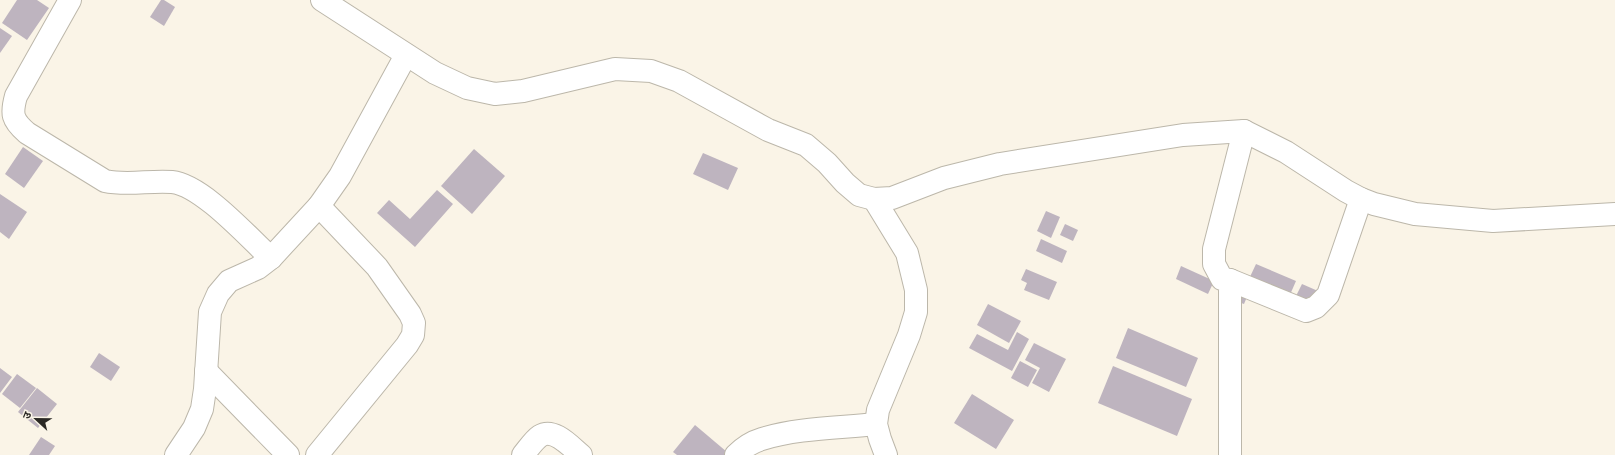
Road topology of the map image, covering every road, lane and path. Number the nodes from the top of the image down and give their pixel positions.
1 (70, 0) edge
2 (322, 0) edge
3 (406, 55) junction
4 (1244, 130) junction
5 (874, 199) junction
6 (1361, 199) junction
7 (318, 206) junction
8 (1615, 214) edge
9 (271, 258) junction
10 (1230, 280) junction
11 (206, 371) junction
12 (876, 424) junction
13 (176, 455) edge
14 (288, 455) edge
15 (317, 455) edge
16 (523, 455) edge
17 (581, 455) edge
18 (736, 455) edge
19 (886, 455) edge
20 (1230, 455) edge

1 - 9 street
2 - 3 street
3 - 5 street
3 - 7 street
4 - 5 street
4 - 6 street
4 - 10 street
5 - 12 street
6 - 8 street
6 - 10 street
7 - 9 street
7 - 15 street
9 - 11 street
10 - 20 street
11 - 13 street
11 - 14 street
12 - 18 street
12 - 19 street
16 - 17 street

